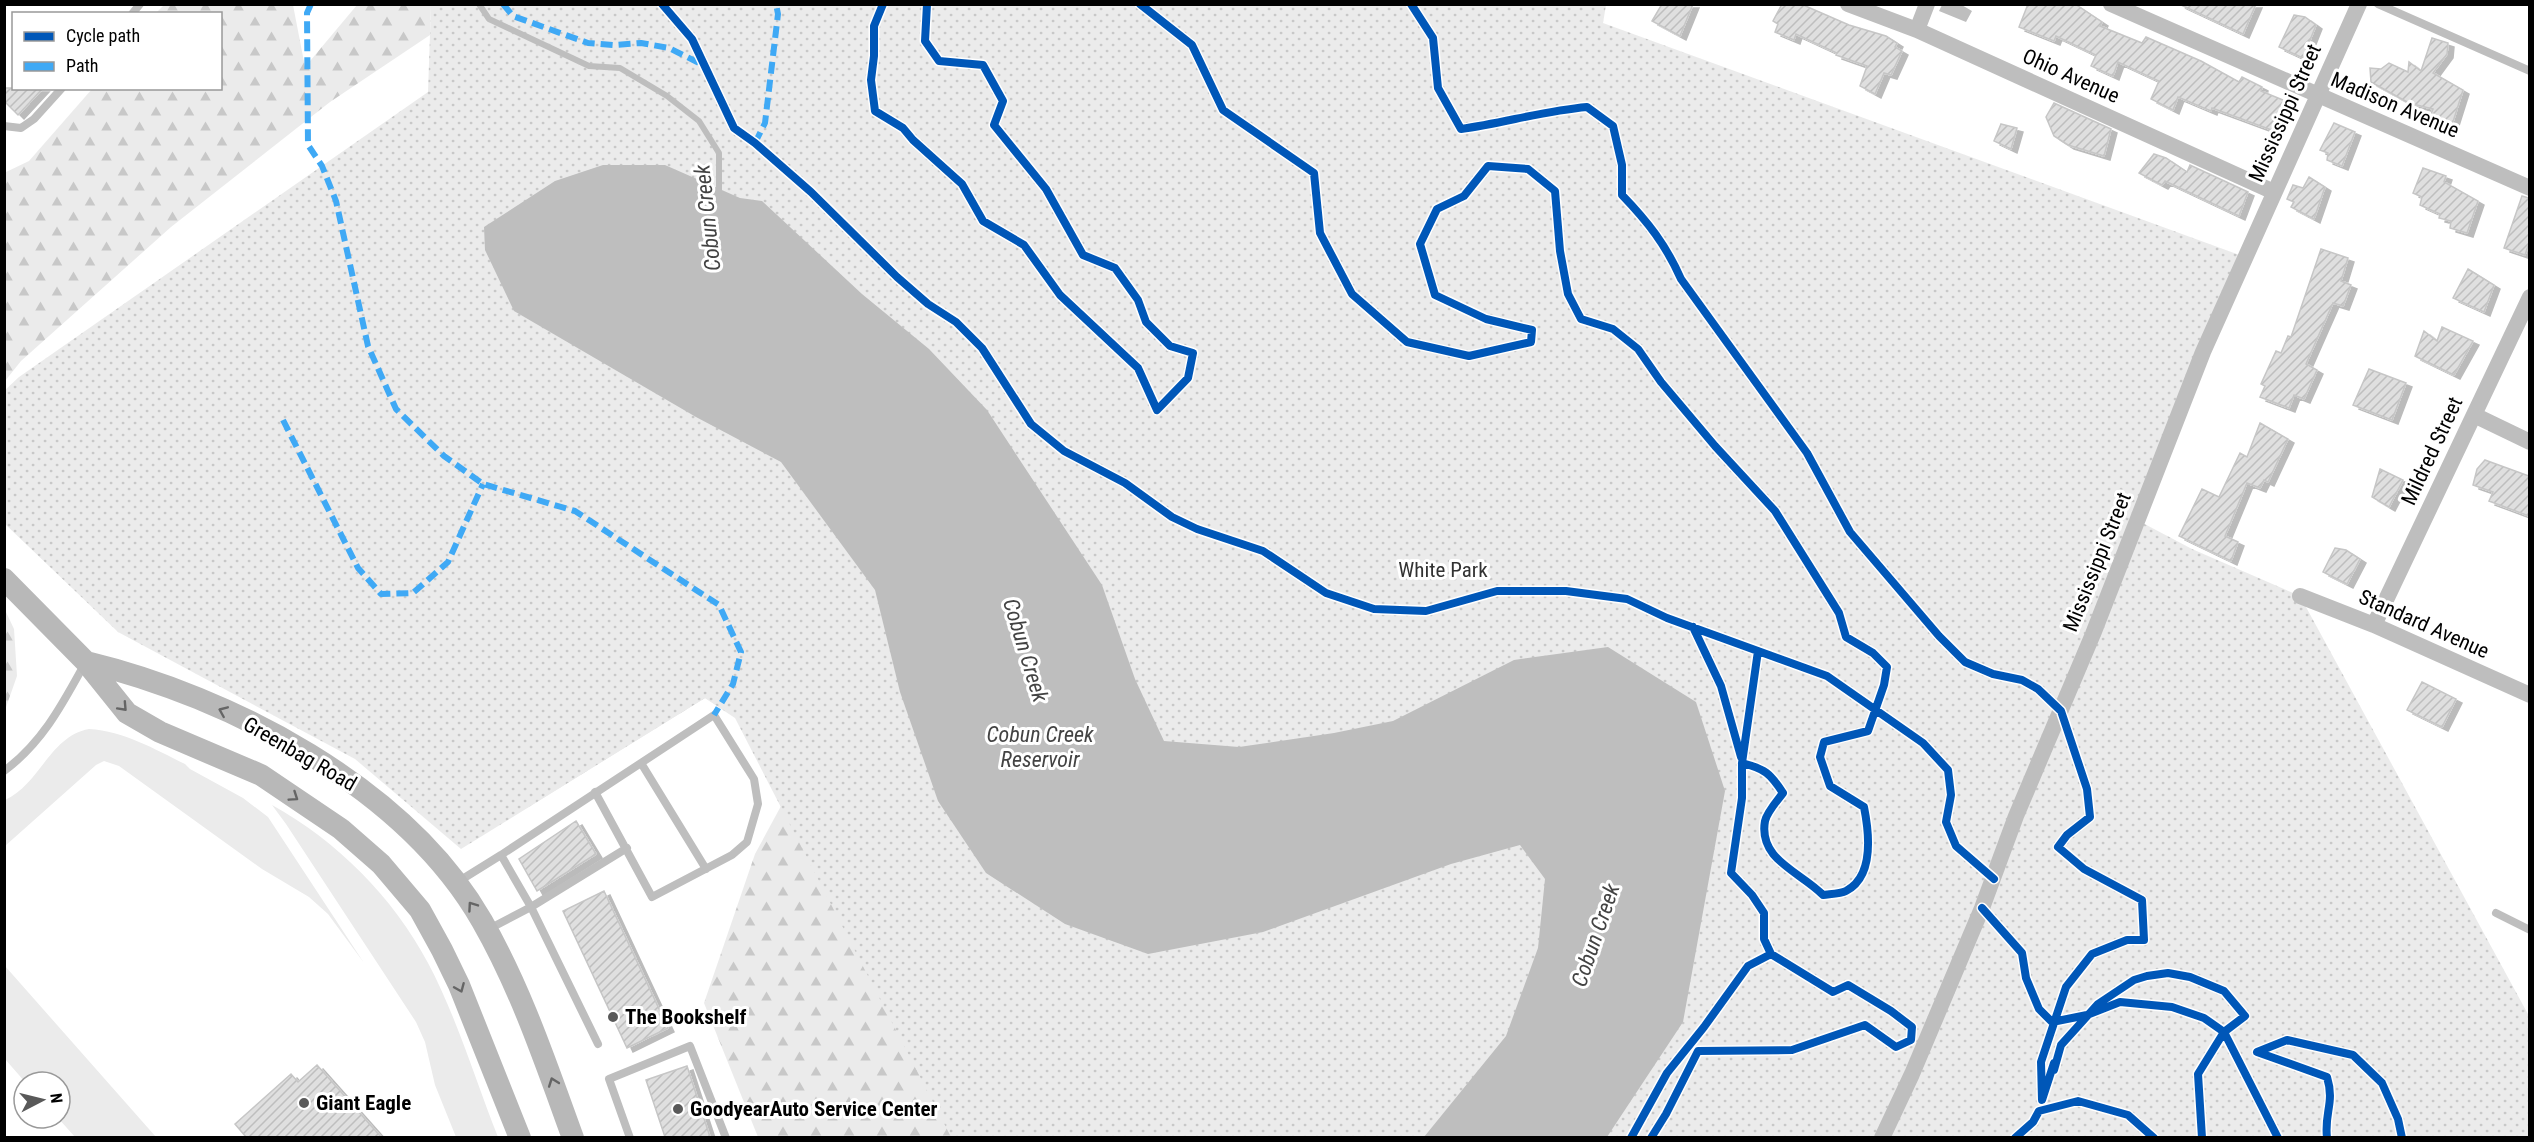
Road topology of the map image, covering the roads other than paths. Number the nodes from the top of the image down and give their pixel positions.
1 (1848, 4) edge
2 (1927, 4) edge
3 (2111, 4) edge
4 (2359, 4) edge
5 (2378, 4) edge
6 (1917, 30) junction
7 (2529, 71) edge
8 (60, 90) edge
9 (2318, 96) junction
10 (4, 126) edge
11 (2529, 188) edge
12 (2274, 192) junction
13 (2529, 297) edge
14 (2474, 415) junction
15 (2529, 442) edge
16 (4, 579) edge
17 (2300, 596) dead end
18 (2374, 625) junction
19 (86, 662) junction
20 (2529, 695) edge
21 (641, 763) junction
22 (4, 771) edge
23 (595, 792) junction
24 (627, 848) junction
25 (501, 855) junction
26 (706, 869) junction
27 (456, 883) junction
28 (531, 907) junction
29 (2496, 913) dead end
30 (487, 930) junction
31 (2529, 930) edge
32 (597, 1044) dead end
33 (520, 1137) edge
34 (573, 1137) edge
35 (630, 1137) edge
36 (726, 1137) edge
37 (1882, 1137) edge

1 - 6 street, Ohio Avenue
2 - 6 street
3 - 9 street, Madison Avenue
4 - 9 street, Mississippi Street
5 - 7 lane
6 - 12 street, Ohio Avenue
8 - 10 lane
9 - 11 street, Madison Avenue
9 - 12 street, Mississippi Street
12 - 37 street, Mississippi Street
13 - 14 street, Mildred Street
14 - 15 street
14 - 18 street, Mildred Street
16 - 19 main road, Greenbag Road
17 - 18 street, Standard Avenue
18 - 20 street, Standard Avenue
19 - 22 lane
27 -> 19 main road, Greenbag Road
19 -> 33 main road, Greenbag Road
21 - 23 lane
21 - 26 lane
21 - 26 lane
23 - 24 lane
23 - 25 lane
24 - 26 lane
24 - 28 lane
25 - 27 lane
25 - 28 lane
30 -> 27 main road, Greenbag Road
28 - 30 lane
28 - 32 lane
29 - 31 lane
34 -> 30 main road, Greenbag Road
35 - 36 lane

